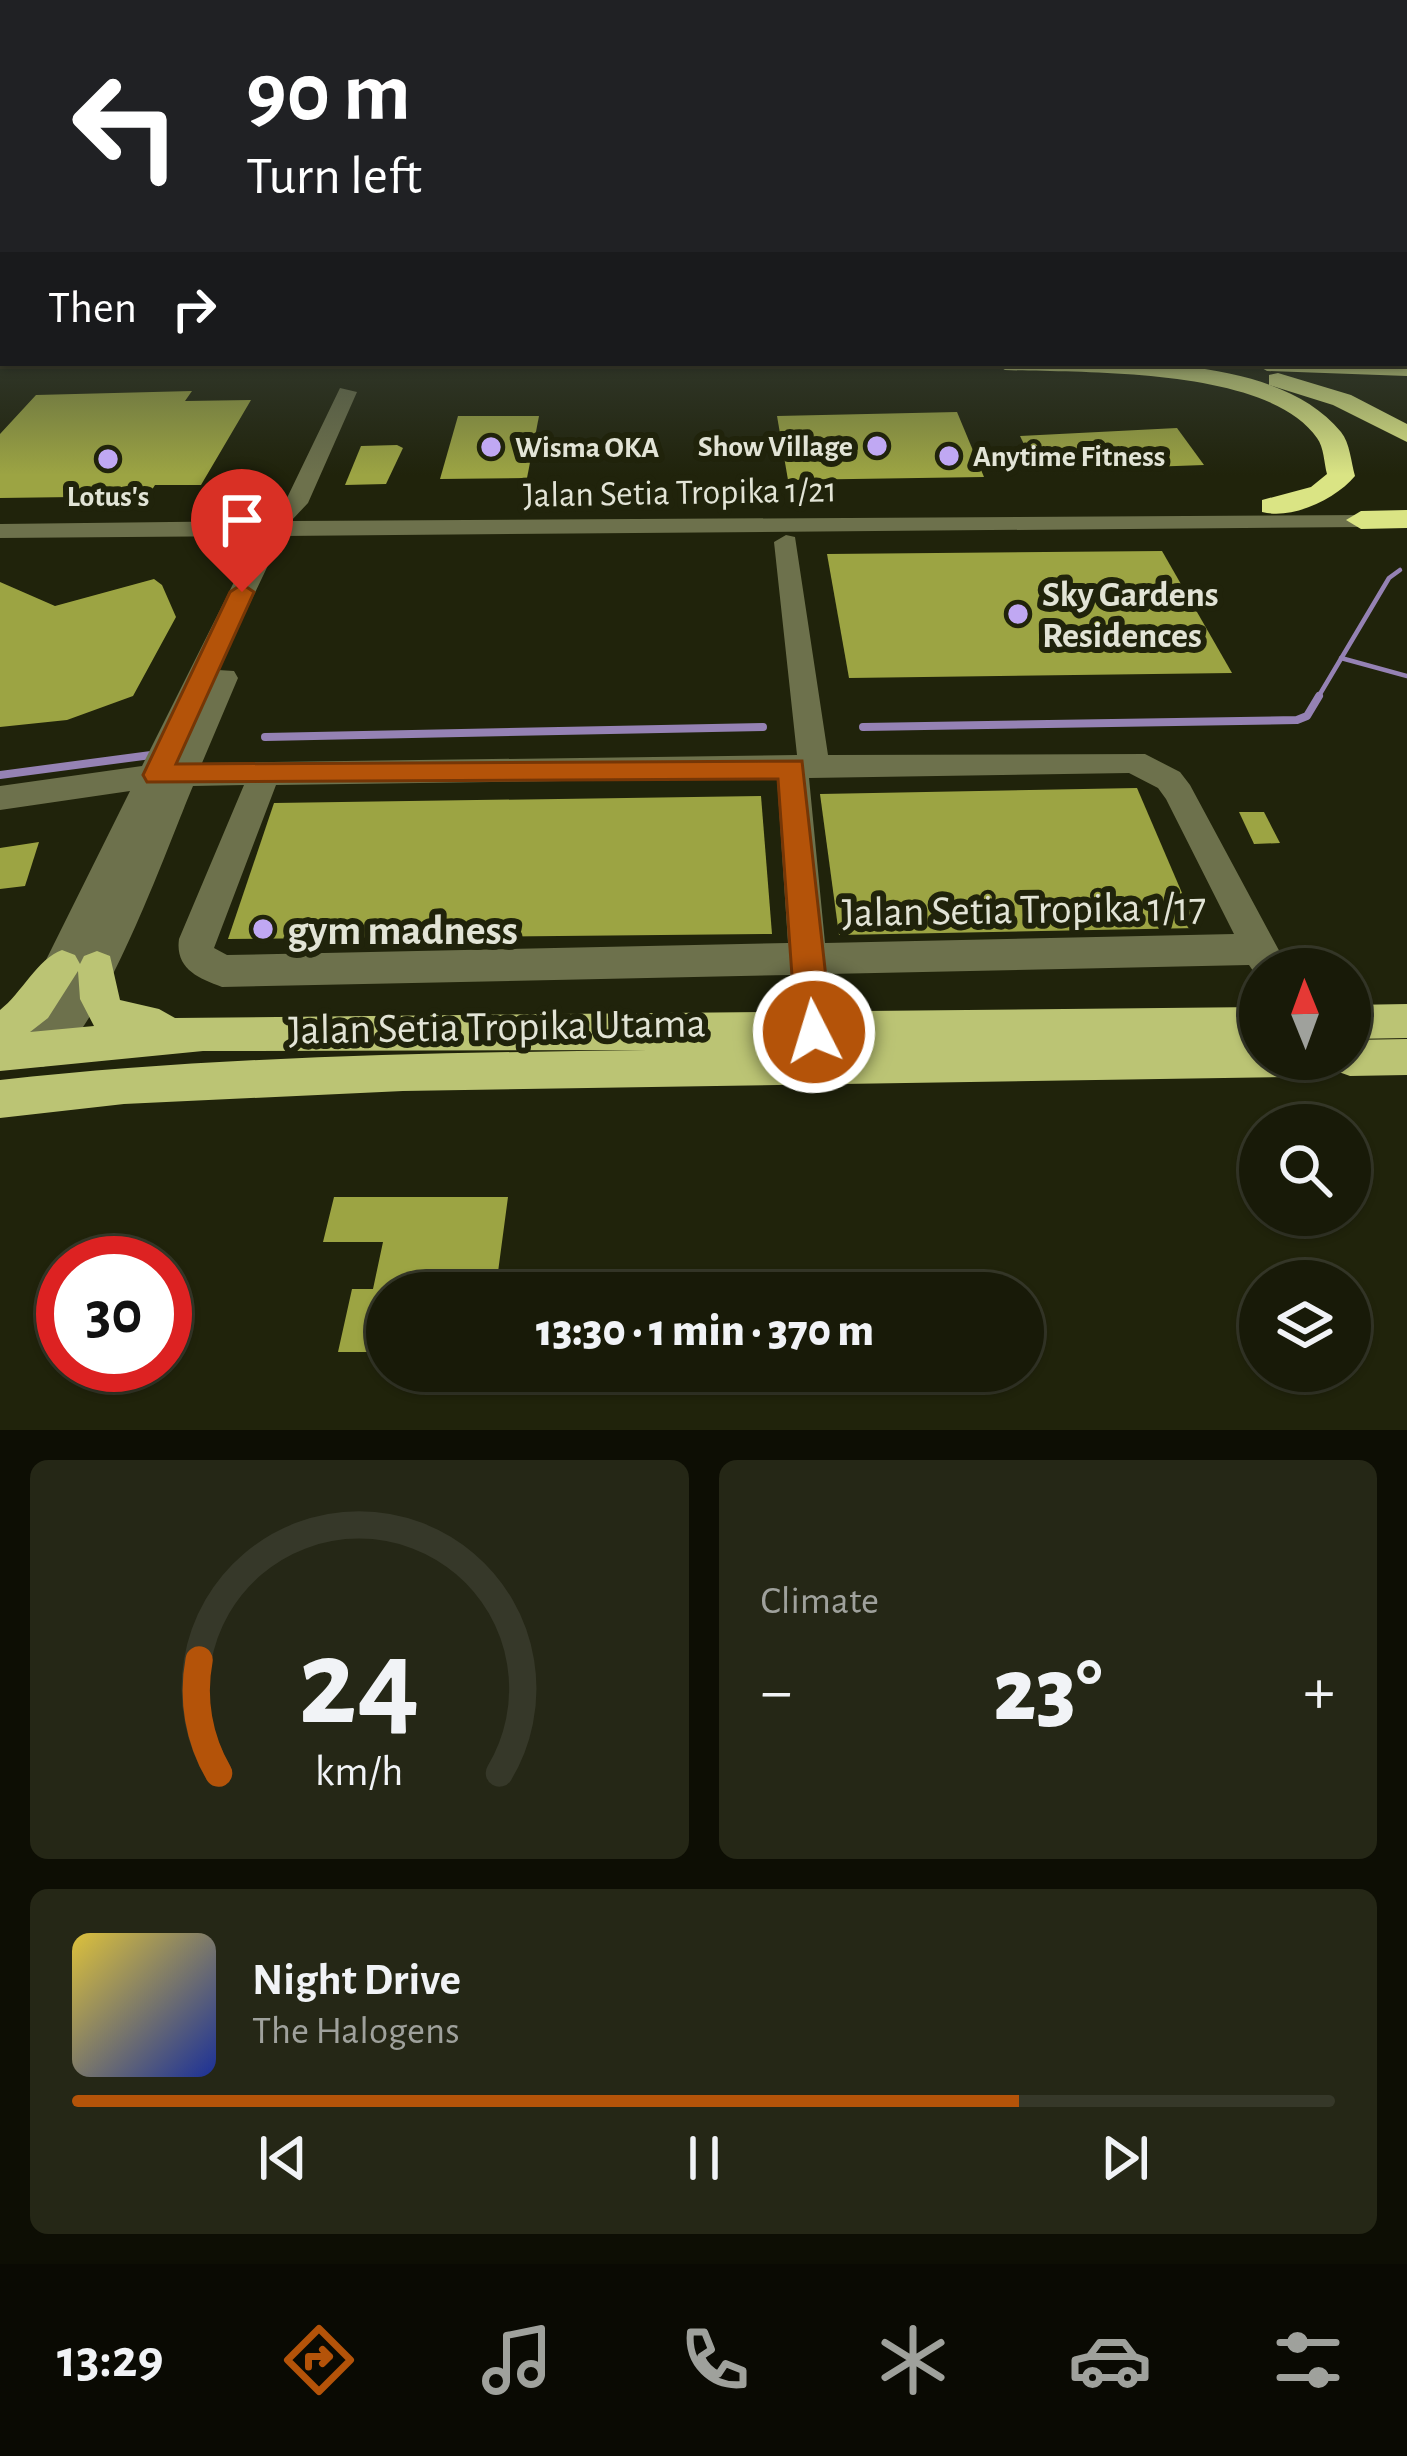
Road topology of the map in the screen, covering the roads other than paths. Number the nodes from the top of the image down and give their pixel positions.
1 (1051, 366) edge
2 (1182, 366) edge
3 (1319, 366) edge
4 (1407, 369) edge
5 (346, 392) dead end
6 (1407, 434) edge
7 (1272, 506) joint
8 (0, 519) edge
9 (1407, 519) edge
10 (1360, 520) joint
11 (335, 524) junction
12 (782, 524) junction
13 (274, 529) junction
14 (0, 531) edge
15 (803, 768) junction
16 (170, 775) junction
17 (264, 775) junction
18 (0, 798) edge
19 (1259, 948) edge
20 (807, 956) junction
21 (1239, 959) edge
22 (79, 967) junction
23 (1407, 1021) edge
24 (1371, 1022) edge
25 (1239, 1025) edge
26 (814, 1032) junction
27 (0, 1033) edge
28 (203, 1033) junction
29 (893, 1048) junction
30 (43, 1049) junction
31 (0, 1053) edge
32 (1407, 1057) edge
33 (1239, 1058) edge
34 (1371, 1058) edge
35 (0, 1082) edge
36 (124, 1085) junction
37 (0, 1099) edge

1 - 7 highway
2 - 6 highway
3 - 4 highway
5 - 13 street
7 - 12 street, Jalan Setia Tropika 1/21
8 - 13 street, Jalan Setia Tropika 1/21
9 - 10 highway
10 - 12 street, Jalan Setia Tropika 1/21
11 - 12 street, Jalan Setia Tropika 1/21
11 - 13 street
11 - 13 street, Jalan Setia Tropika 1/21
12 - 15 street
13 - 14 street, Jalan Setia Tropika 1/21
13 - 16 street
15 - 17 street
15 - 19 street
15 - 20 street
16 - 17 street
16 - 18 street
16 - 22 street
17 - 20 street, Jalan Setia Tropika 1/17
20 - 21 street, Jalan Setia Tropika 1/17
20 - 26 street
22 - 27 main road
22 - 28 main road
22 - 30 street
23 - 24 main road
25 - 29 main road, Jalan Setia Tropika Utama
26 - 28 main road, Jalan Setia Tropika Utama
26 - 29 main road, Jalan Setia Tropika Utama
28 - 30 main road, Jalan Setia Tropika Utama
29 - 33 main road, Jalan Setia Tropika Utama
29 - 36 main road, Jalan Setia Tropika Utama
30 - 31 main road, Jalan Setia Tropika Utama
30 - 35 main road
30 - 36 main road
32 - 34 main road
36 - 37 main road, Jalan Setia Tropika Utama

